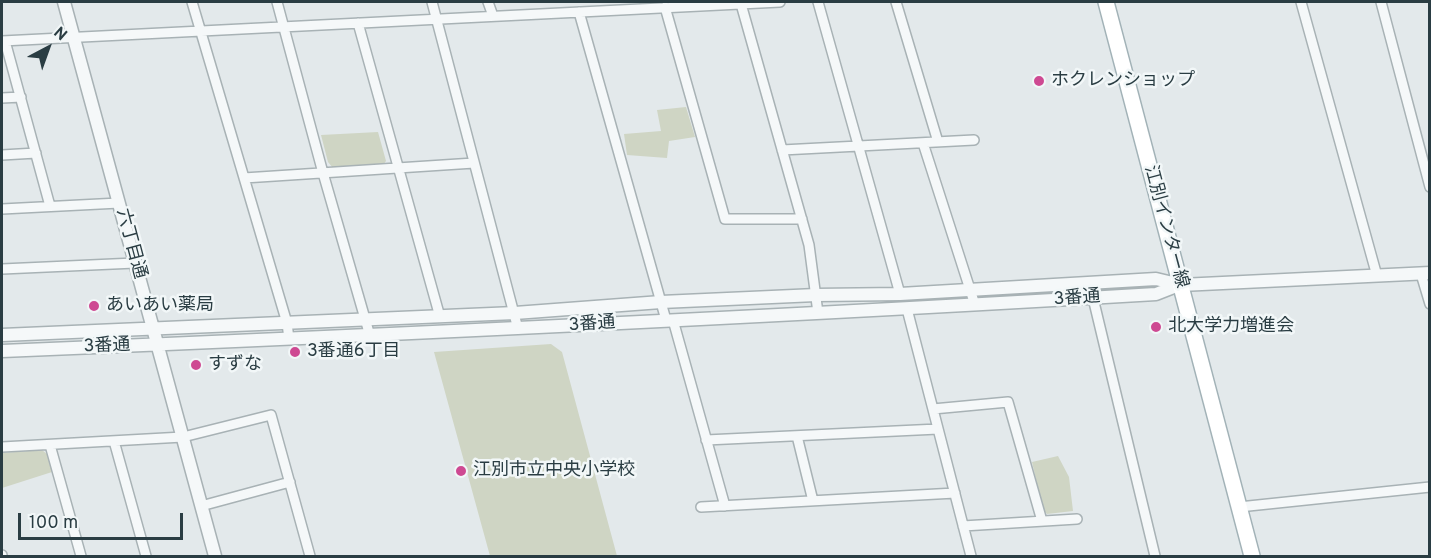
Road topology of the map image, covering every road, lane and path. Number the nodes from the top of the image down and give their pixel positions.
1 (64, 2) edge
2 (192, 2) edge
3 (277, 2) edge
4 (432, 2) edge
5 (488, 2) edge
6 (780, 2) edge
7 (818, 2) edge
8 (896, 2) edge
9 (1106, 2) edge
10 (1301, 2) edge
11 (1381, 2) edge
12 (710, 3) edge
13 (741, 3) junction
14 (627, 5) edge
15 (665, 7) junction
16 (579, 12) junction
17 (493, 16) junction
18 (437, 19) junction
19 (358, 23) junction
20 (284, 27) junction
21 (200, 31) junction
22 (74, 38) junction
23 (3, 41) edge
24 (21, 97) junction
25 (2, 98) edge
26 (974, 140) dead end
27 (938, 142) junction
28 (923, 143) junction
29 (860, 146) junction
30 (782, 150) junction
31 (36, 153) junction
32 (2, 155) edge
33 (474, 163) junction
34 (398, 168) junction
35 (322, 173) junction
36 (244, 178) junction
37 (1430, 187) edge
38 (118, 203) junction
39 (50, 206) junction
40 (2, 209) edge
41 (802, 219) junction
42 (135, 263) junction
43 (2, 269) edge
44 (1425, 274) edge
45 (1377, 276) junction
46 (1181, 285) junction
47 (971, 289) junction
48 (900, 294) junction
49 (816, 295) junction
50 (1093, 298) junction
51 (661, 302) junction
52 (1430, 304) edge
53 (975, 305) junction
54 (907, 309) junction
55 (515, 313) junction
56 (818, 314) junction
57 (440, 316) junction
58 (366, 320) junction
59 (670, 320) junction
60 (287, 323) junction
61 (153, 328) junction
62 (518, 329) junction
63 (2, 334) edge
64 (370, 336) junction
65 (290, 339) junction
66 (158, 345) junction
67 (2, 351) edge
68 (933, 409) junction
69 (938, 429) junction
70 (797, 436) junction
71 (183, 438) junction
72 (706, 440) junction
73 (114, 441) junction
74 (50, 445) junction
75 (2, 447) edge
76 (290, 482) junction
77 (1430, 488) edge
78 (955, 494) junction
79 (813, 501) junction
80 (201, 506) junction
81 (725, 506) junction
82 (701, 507) dead end
83 (1239, 507) junction
84 (1077, 519) dead end
85 (1041, 521) junction
86 (963, 526) junction
87 (81, 556) edge
88 (146, 556) edge
89 (215, 556) edge
90 (310, 556) edge
91 (971, 556) edge
92 (1155, 556) edge
93 (1252, 556) edge

1 - 22 street, 六丁目通
2 - 21 street
3 - 20 street
4 - 18 street
5 - 17 street
6 - 13 street
7 - 29 street
8 - 27 street
9 - 46 main road, 江別インター線
10 - 45 street
11 - 37 street
12 - 13 street
12 - 15 street
13 - 30 street
14 - 15 street
14 - 16 street
15 - 41 street
16 - 17 street
16 - 51 street
17 - 18 street
18 - 19 street
18 - 33 street
19 - 20 street
19 - 34 street
20 - 21 street
20 - 35 street
21 - 22 street
21 - 36 street
22 - 23 street
22 - 38 street, 六丁目通
23 - 24 street
24 - 25 street
24 - 31 street
26 - 27 street
27 - 28 street
28 - 29 street
28 - 47 street
29 - 30 street
29 - 48 street
30 - 41 street
31 - 32 street
31 - 39 street
33 - 34 street
33 - 55 street
34 - 35 street
34 - 57 street
35 - 36 street
35 - 58 street
36 - 60 street
38 - 39 street
38 - 42 street, 六丁目通
39 - 40 street
41 - 49 street
42 - 43 street
42 - 61 street, 六丁目通
44 - 45 street, 3番通
44 - 52 street
45 - 46 street, 3番通
46 - 47 street, 3番通
46 - 50 street, 3番通
46 - 83 main road, 江別インター線
47 - 48 street, 3番通
47 - 53 street
48 - 49 street, 3番通
49 - 51 street, 3番通
49 - 56 street
50 - 53 street, 3番通
50 - 92 street
51 - 55 street, 3番通
51 - 59 street
53 - 54 street, 3番通
54 - 56 street, 3番通
54 - 68 street
55 - 57 street, 3番通
55 - 62 street
56 - 59 street, 3番通
57 - 58 street, 3番通
58 - 60 street, 3番通
58 - 64 street
59 - 62 street, 3番通
59 - 72 street
60 - 61 street, 3番通
60 - 65 street
61 - 63 street, 3番通
61 - 66 street, 六丁目通
62 - 64 street, 3番通
64 - 65 street, 3番通
65 - 66 street, 3番通
66 - 67 street, 3番通
66 - 71 street, 六丁目通
68 - 69 street
68 - 85 street
69 - 70 street
69 - 78 street
70 - 72 street
70 - 79 street
71 - 73 street
71 - 76 street
71 - 80 street, 六丁目通
72 - 81 street
73 - 74 street
73 - 88 street
74 - 75 street
74 - 87 street
76 - 80 street
76 - 90 street
77 - 83 street
78 - 79 street
78 - 86 street
79 - 81 street
80 - 89 street, 六丁目通
81 - 82 street
83 - 93 main road, 江別インター線
84 - 85 street
85 - 86 street
86 - 91 street

